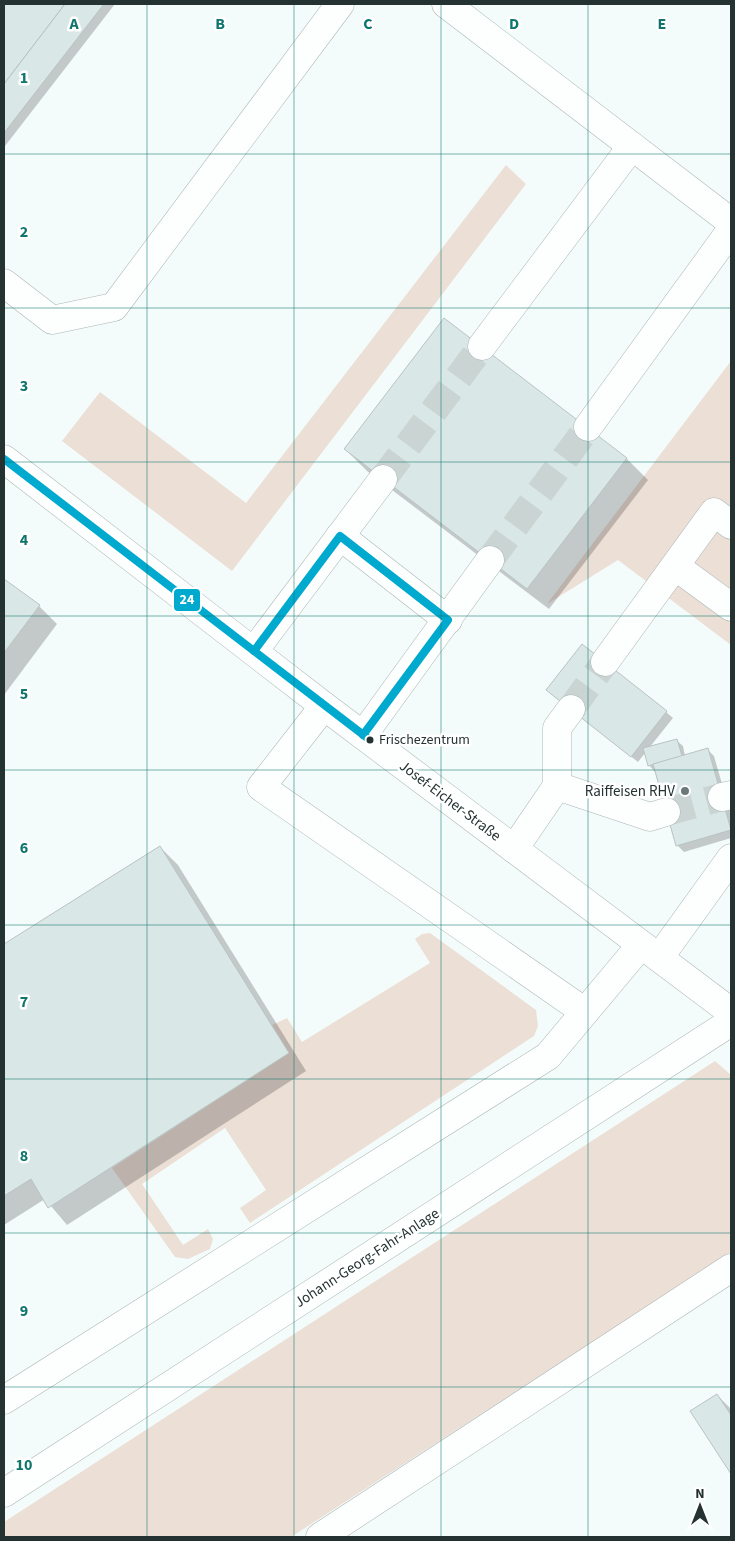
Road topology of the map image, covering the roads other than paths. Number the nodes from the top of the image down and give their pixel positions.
1 (340, 4) edge
2 (446, 4) edge
3 (632, 146) junction
4 (731, 222) edge
5 (731, 230) edge
6 (4, 283) edge
7 (482, 346) tunnel mouth
8 (588, 427) tunnel mouth
9 (4, 460) edge
10 (383, 479) tunnel mouth
11 (731, 525) edge
12 (340, 536) junction
13 (490, 560) tunnel mouth
14 (675, 566) junction
15 (731, 607) edge
16 (448, 620) junction
17 (254, 651) junction
18 (605, 662) tunnel mouth
19 (324, 706) junction
20 (571, 710) tunnel mouth
21 (363, 735) junction
22 (557, 786) junction
23 (666, 812) tunnel mouth
24 (514, 849) junction
25 (731, 858) edge
26 (650, 951) junction
27 (584, 1012) junction
28 (731, 1012) edge
29 (731, 1022) edge
30 (731, 1268) edge
31 (4, 1400) edge
32 (4, 1494) edge
33 (320, 1537) edge

1 - 6 street
2 - 3 street
3 - 4 street
3 - 7 street
5 - 8 street
9 - 17 street, Josef-Eicher-Straße
10 - 12 street
11 - 14 street
12 - 16 street
12 - 17 street
13 - 16 street
14 - 15 street
14 - 18 street
16 - 21 street
17 - 19 street, Josef-Eicher-Straße
19 - 21 street, Josef-Eicher-Straße
19 - 27 street
20 - 22 street
21 - 24 street, Josef-Eicher-Straße
22 - 23 street
22 - 24 street
24 - 26 street, Josef-Eicher-Straße
25 - 26 street
26 - 27 street
26 - 28 street, Josef-Eicher-Straße
27 - 31 street
29 - 32 street, Johann-Georg-Fahr-Anlage
30 - 33 street

